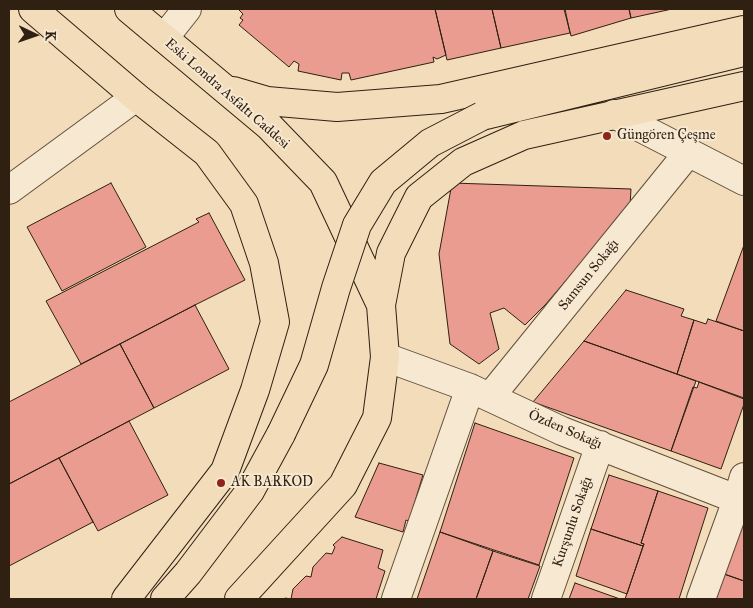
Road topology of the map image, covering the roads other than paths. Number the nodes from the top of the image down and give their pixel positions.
1 (33, 9) edge
2 (129, 9) edge
3 (187, 9) edge
4 (744, 30) edge
5 (164, 38) junction
6 (744, 52) edge
7 (744, 86) edge
8 (224, 88) junction
9 (136, 97) junction
10 (614, 114) junction
11 (688, 153) junction
12 (744, 180) edge
13 (9, 190) edge
14 (381, 305) junction
15 (386, 357) junction
16 (480, 392) junction
17 (600, 445) junction
18 (742, 493) edge
19 (126, 599) edge
20 (165, 599) edge
21 (239, 599) edge
22 (396, 599) edge
23 (546, 599) edge
24 (701, 599) edge

1 - 9 main road
2 - 5 main road, Eski Londra Asfaltı Caddesi
3 - 5 street
4 - 8 main road
5 - 8 main road, Eski Londra Asfaltı Caddesi
6 - 20 main road, bridge
7 - 10 main road
8 - 14 main road, Eski Londra Asfaltı Caddesi
9 - 13 street
9 - 19 main road
10 - 11 street
10 - 14 main road
11 - 12 street
11 - 16 street, Samsun Sokağı
14 - 15 main road, Eski Londra Asfaltı Caddesi
15 - 16 street, Özden Sokağı
15 - 21 main road, Eski Londra Asfaltı Caddesi
16 - 17 street, Özden Sokağı
16 - 22 street, Samsun Sokağı
17 - 18 street, Özden Sokağı
17 - 23 street, Kurşunlu Sokağı
18 - 24 street

